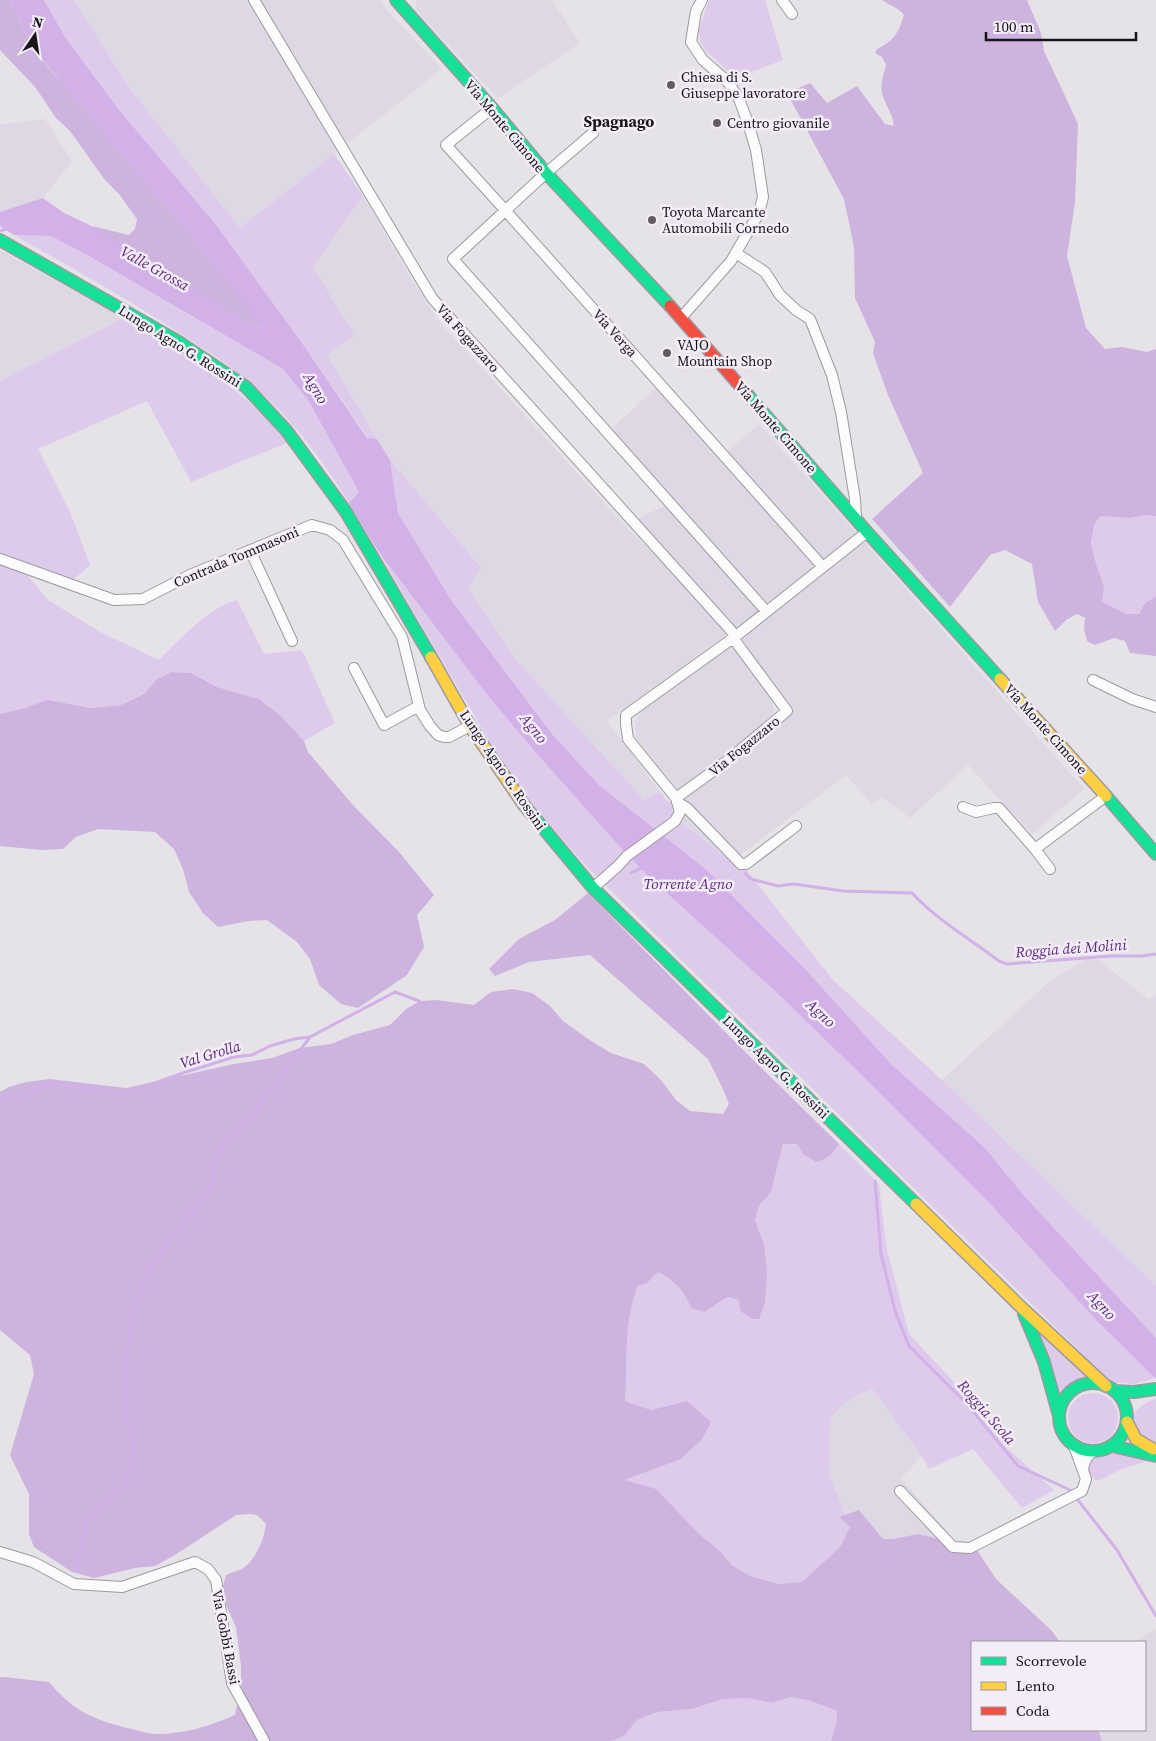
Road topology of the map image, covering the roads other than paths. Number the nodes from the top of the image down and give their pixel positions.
1 (254, 0) edge
2 (396, 0) edge
3 (702, 0) edge
4 (782, 0) edge
5 (792, 14) dead end
6 (492, 108) junction
7 (593, 133) dead end
8 (546, 173) junction
9 (505, 210) junction
10 (0, 240) edge
11 (736, 253) junction
12 (681, 318) junction
13 (856, 518) junction
14 (867, 532) junction
15 (250, 550) junction
16 (0, 559) edge
17 (822, 567) junction
18 (766, 611) junction
19 (734, 637) junction
20 (292, 641) dead end
21 (354, 668) dead end
22 (1093, 680) dead end
23 (419, 706) junction
24 (1156, 707) edge
25 (470, 726) junction
26 (1106, 796) junction
27 (677, 800) junction
28 (963, 807) dead end
29 (796, 826) dead end
30 (1036, 849) junction
31 (1156, 854) edge
32 (1050, 870) dead end
33 (593, 888) junction
34 (1022, 1308) junction
35 (1110, 1388) junction
36 (1156, 1390) edge
37 (1138, 1396) junction
38 (1059, 1416) junction
39 (1127, 1417) junction
40 (1074, 1446) junction
41 (1112, 1446) junction
42 (1156, 1450) edge
43 (1094, 1451) junction
44 (1156, 1456) edge
45 (1083, 1470) junction
46 (900, 1491) dead end
47 (0, 1552) edge
48 (264, 1741) edge

1 - 19 street, Via Fogazzaro
2 - 6 main road, Via Monte Cimone
3 - 11 street
4 - 5 street
6 - 8 main road, Via Monte Cimone
6 - 9 street, Via Verga
7 - 8 street
8 - 9 street
8 - 12 main road, Via Monte Cimone
9 - 17 street, Via Verga
9 - 18 street
10 - 25 main road, Lungo Agno G. Rossini
11 - 12 street
11 - 13 street
12 - 13 main road, Via Monte Cimone
13 - 14 main road, Via Monte Cimone
14 - 17 street
14 - 26 main road, Via Monte Cimone
15 - 16 street, Contrada Tommasoni
15 - 20 street
15 - 23 street, Contrada Tommasoni
17 - 18 street
18 - 19 street
19 - 27 street, Via Fogazzaro
19 - 27 street
21 - 23 street
22 - 24 street
23 - 25 street, Contrada Tommasoni
25 - 33 main road, Lungo Agno G. Rossini
26 - 30 street
26 - 31 main road, Via Monte Cimone
27 - 29 street
27 - 33 street
28 - 30 street
30 - 32 street
33 - 34 main road, Lungo Agno G. Rossini
34 - 35 main road, Lungo Agno G. Rossini
34 - 38 main road, Lungo Agno G. Rossini
35 - 37 main road
35 - 38 main road
35 - 39 main road, Lungo Agno G. Rossini
36 - 37 main road
37 - 39 main road
38 - 40 main road, Lungo Agno G. Rossini
39 - 41 main road
39 - 42 main road, Lungo Agno G. Rossini
40 - 43 main road
40 - 45 street
41 - 43 main road
41 - 44 main road
43 - 45 street
45 - 46 street
47 - 48 street, Via Gobbi Bassi

